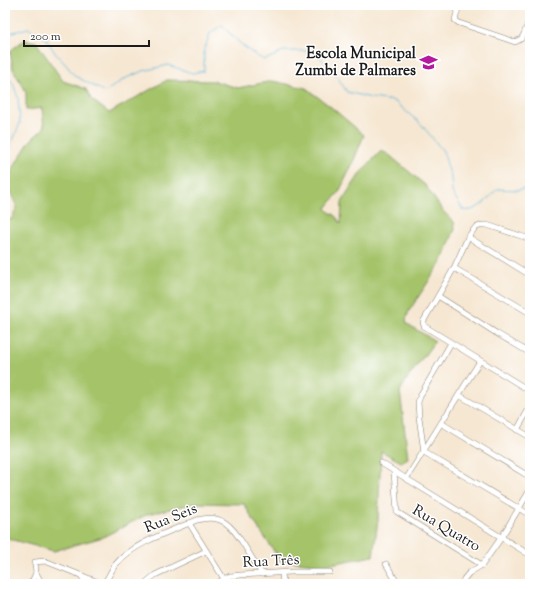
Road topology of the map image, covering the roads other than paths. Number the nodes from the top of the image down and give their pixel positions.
1 (459, 5) edge
2 (530, 18) edge
3 (468, 237) junction
4 (530, 239) edge
5 (454, 268) junction
6 (530, 275) edge
7 (438, 296) junction
8 (530, 313) edge
9 (451, 343) junction
10 (530, 352) edge
11 (480, 361) junction
12 (530, 390) edge
13 (459, 395) junction
14 (530, 407) edge
15 (442, 423) junction
16 (517, 430) junction
17 (530, 437) edge
18 (424, 452) junction
19 (381, 463) dead end
20 (394, 472) junction
21 (530, 477) edge
22 (406, 479) junction
23 (530, 490) edge
24 (519, 508) junction
25 (530, 515) edge
26 (189, 523) junction
27 (501, 538) junction
28 (206, 551) junction
29 (530, 555) edge
30 (386, 564) dead end
31 (482, 565) junction
32 (330, 572) dead end
33 (36, 573) junction
34 (282, 573) junction
35 (262, 574) junction
36 (81, 575) junction
37 (224, 579) junction
38 (31, 584) edge
39 (42, 584) edge
40 (86, 584) edge
41 (103, 584) edge
42 (144, 584) edge
43 (216, 584) edge
44 (283, 584) edge
45 (398, 584) edge
46 (462, 584) edge

1 - 2 street
3 - 4 street
3 - 5 street
3 - 6 street
5 - 7 street
5 - 8 street
7 - 9 street
7 - 10 street
9 - 11 street
9 - 18 street
11 - 12 street
11 - 13 street
13 - 15 street
13 - 16 street
14 - 16 street
15 - 18 street
15 - 21 street
16 - 17 street
18 - 22 street
18 - 24 street
19 - 20 street
20 - 22 street
20 - 31 street, Rua Quatro
22 - 27 street
23 - 24 street
24 - 25 street
24 - 27 street
26 - 28 street
26 - 35 street, Rua Seis
26 - 41 street, Rua Seis
27 - 29 street
27 - 31 street
28 - 37 street
28 - 42 street
30 - 45 street
31 - 46 street
32 - 34 street, Rua Três
33 - 36 street
33 - 38 street
33 - 39 street
34 - 35 street, Rua Três
34 - 44 street
35 - 37 street, Rua Três
36 - 40 street
36 - 41 street
37 - 43 street, Rua Três

